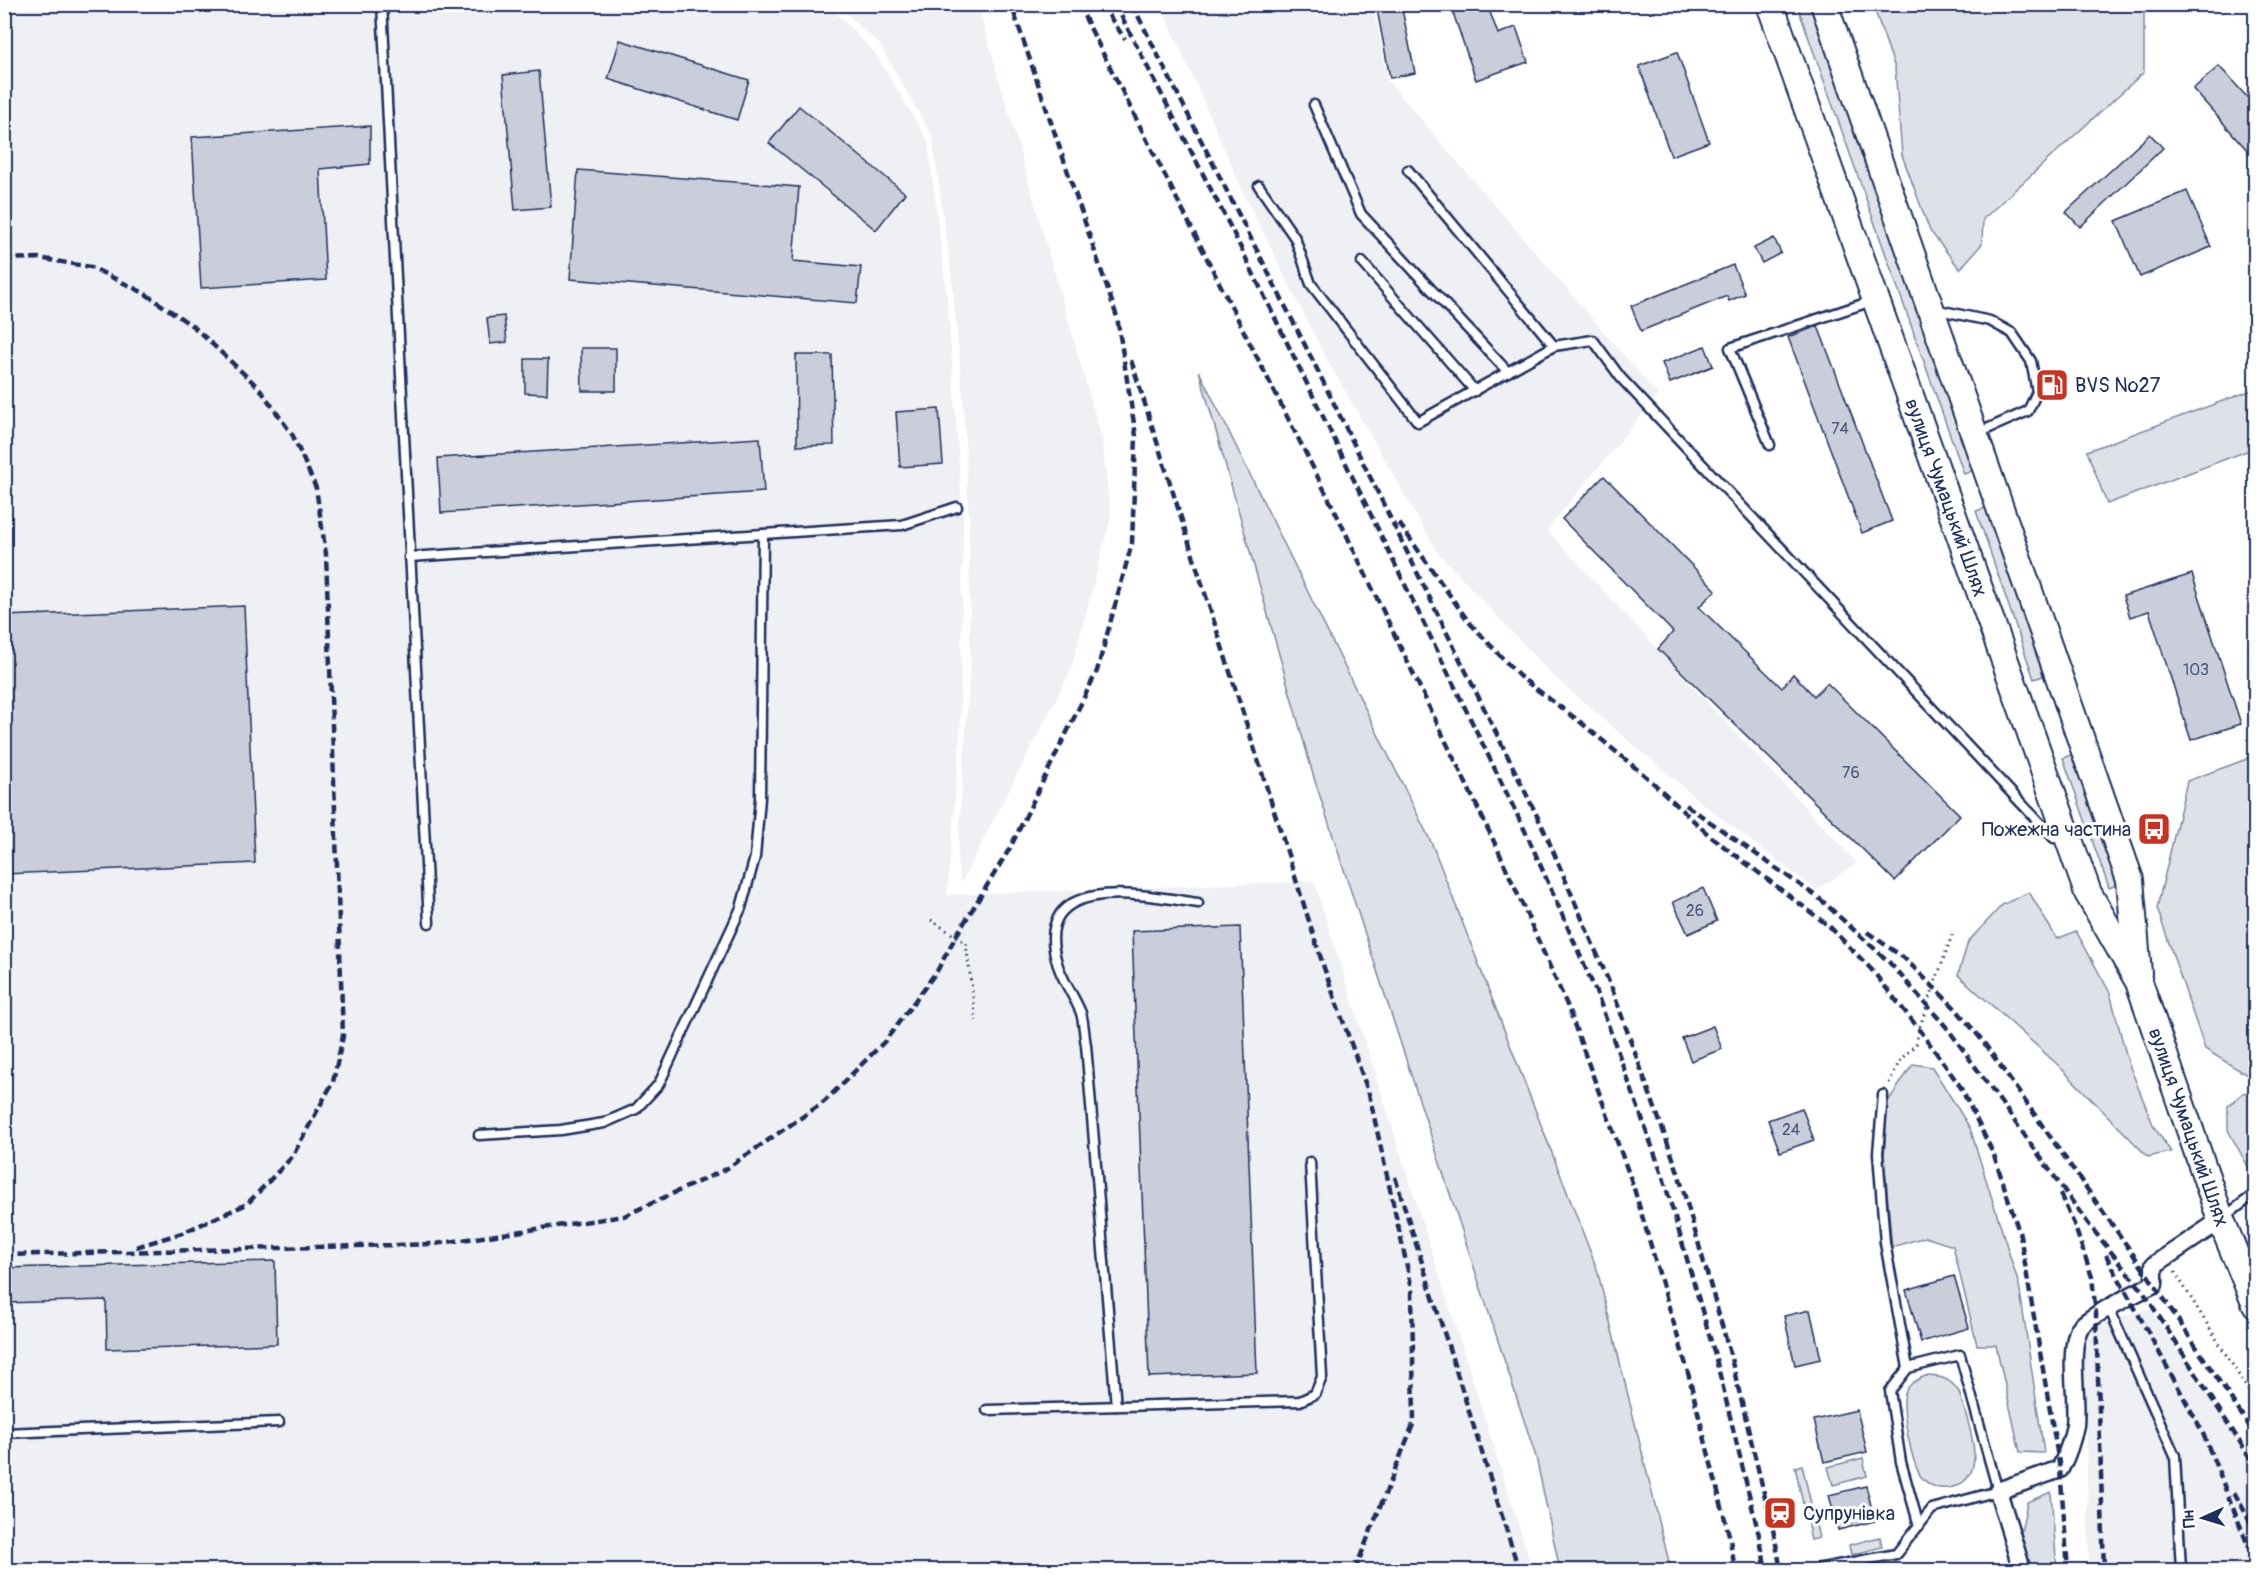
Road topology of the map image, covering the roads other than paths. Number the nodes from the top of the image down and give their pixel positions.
1 (382, 4) edge
2 (1770, 4) edge
3 (1825, 5) edge
4 (1314, 105) dead end
5 (1408, 170) dead end
6 (1259, 186) dead end
7 (1362, 262) dead end
8 (1876, 300) junction
9 (1929, 308) junction
10 (1554, 346) junction
11 (1509, 372) junction
12 (1475, 391) junction
13 (1974, 435) junction
14 (1770, 445) dead end
15 (957, 507) dead end
16 (763, 534) junction
17 (410, 556) junction
18 (2054, 838) dead end
19 (1198, 903) dead end
20 (429, 922) dead end
21 (2139, 982) junction
22 (1883, 1095) road end
23 (479, 1135) dead end
24 (1310, 1162) dead end
25 (2256, 1193) edge
26 (2221, 1220) junction
27 (2256, 1305) edge
28 (2109, 1308) junction
29 (1908, 1368) junction
30 (1116, 1406) junction
31 (987, 1410) dead end
32 (279, 1422) dead end
33 (4, 1433) edge
34 (1998, 1491) junction
35 (1919, 1526) junction
36 (1817, 1569) edge
37 (2022, 1570) edge
38 (2181, 1570) edge

1 - 17 lane
2 - 8 main road, вулиця Чумацький Шлях
3 - 9 main road, вулиця Чумацький Шлях
4 - 11 lane
5 - 10 lane
6 - 12 lane
7 - 12 lane
8 - 14 lane
8 - 21 main road, вулиця Чумацький Шлях
9 - 13 main road, вулиця Чумацький Шлях
9 - 13 lane
10 - 11 lane
10 - 18 lane
11 - 12 lane
13 - 21 main road, вулиця Чумацький Шлях
15 - 16 lane
16 - 17 lane
16 - 23 lane
17 - 20 lane
19 - 30 lane
21 - 26 main road, вулиця Чумацький Шлях
22 - 29 lane
24 - 30 lane
25 - 26 lane
26 - 27 main road, вулиця Чумацький Шлях
26 - 28 street
28 - 34 street
28 - 38 lane
29 - 34 lane
29 - 35 lane
30 - 31 lane
32 - 33 lane
34 - 35 lane
34 - 37 street
35 - 36 lane

